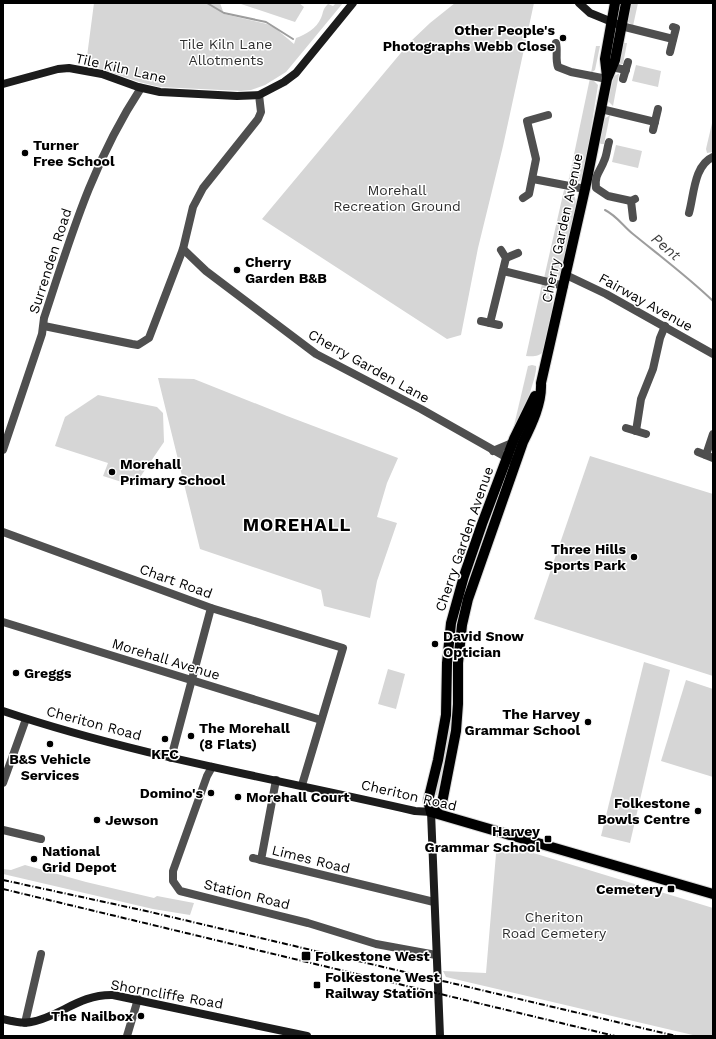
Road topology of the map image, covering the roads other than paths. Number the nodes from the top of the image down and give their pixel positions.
1 (353, 3) edge
2 (579, 3) edge
3 (615, 3) edge
4 (626, 3) edge
5 (616, 24) junction
6 (674, 27) dead end
7 (673, 39) junction
8 (556, 43) dead end
9 (670, 52) dead end
10 (609, 66) junction
11 (607, 79) junction
12 (623, 79) dead end
13 (3, 84) edge
14 (141, 88) junction
15 (259, 95) junction
16 (601, 109) junction
17 (658, 109) dead end
18 (548, 114) dead end
19 (655, 122) junction
20 (653, 130) dead end
21 (609, 142) dead end
22 (593, 148) junction
23 (607, 151) junction
24 (713, 157) edge
25 (533, 179) junction
26 (585, 189) junction
27 (523, 198) dead end
28 (690, 213) dead end
29 (633, 218) dead end
30 (183, 249) junction
31 (501, 250) dead end
32 (518, 253) dead end
33 (506, 258) junction
34 (504, 271) junction
35 (566, 275) junction
36 (564, 286) junction
37 (481, 321) dead end
38 (490, 323) junction
39 (499, 325) dead end
40 (44, 326) junction
41 (665, 326) junction
42 (713, 354) edge
43 (542, 383) junction
44 (626, 428) dead end
45 (636, 431) junction
46 (6, 432) edge
47 (646, 434) dead end
48 (713, 434) edge
49 (512, 443) junction
50 (3, 450) edge
51 (493, 451) junction
52 (698, 452) dead end
53 (710, 456) edge
54 (511, 461) junction
55 (502, 473) junction
56 (3, 532) edge
57 (211, 608) junction
58 (3, 622) edge
59 (192, 680) junction
60 (3, 711) edge
61 (26, 719) junction
62 (321, 720) junction
63 (171, 758) junction
64 (212, 767) junction
65 (276, 780) junction
66 (3, 783) edge
67 (302, 785) junction
68 (431, 812) junction
69 (3, 830) edge
70 (41, 839) dead end
71 (713, 894) edge
72 (434, 902) junction
73 (41, 954) dead end
74 (436, 955) junction
75 (138, 999) junction
76 (3, 1019) edge
77 (25, 1023) junction
78 (290, 1034) edge
79 (126, 1036) edge
80 (307, 1036) edge
81 (440, 1036) edge

1 - 15 street
2 - 5 street
3 - 5 main road, Cherry Garden Avenue
4 - 5 main road, Cherry Garden Avenue
5 - 7 street
5 - 10 main road, Cherry Garden Avenue
6 - 7 street
7 - 9 street
8 - 11 street
10 - 11 main road, Cherry Garden Avenue
10 - 12 street
11 - 16 main road, Cherry Garden Avenue
13 - 14 street, Tile Kiln Lane
14 - 15 street, Tile Kiln Lane
14 - 40 street, Surrenden Road
15 - 30 street
16 - 19 street
16 - 22 main road, Cherry Garden Avenue
17 - 19 street
18 - 25 street
19 - 20 street
21 - 23 street
22 - 23 street
22 - 26 main road, Cherry Garden Avenue
23 - 29 street
24 - 28 street
25 - 26 street
25 - 27 street
26 - 35 main road, Cherry Garden Avenue
30 - 40 street
30 - 51 street, Cherry Garden Lane
31 - 33 street
32 - 33 street
33 - 34 street
34 - 36 street
34 - 38 street
35 - 36 main road, Cherry Garden Avenue
35 - 41 street, Fairway Avenue
36 - 43 main road, Cherry Garden Avenue
37 - 38 street
38 - 39 street
40 - 46 street, Surrenden Road
41 - 42 street, Fairway Avenue
41 - 45 street
43 - 49 main road, Cherry Garden Avenue
43 - 54 main road, Cherry Garden Avenue
44 - 45 street
45 - 47 street
46 - 50 street, Surrenden Road
48 - 53 street
49 - 51 street
49 - 54 main road, Cherry Garden Avenue
51 - 54 street, Cherry Garden Lane
51 - 55 street
52 - 53 street
54 - 55 main road, Cherry Garden Avenue
54 - 68 main road, Cherry Garden Avenue
55 - 68 main road, Cherry Garden Avenue
56 - 57 street, Chart Road
57 - 59 street
57 - 62 street, Chart Road
58 - 59 street, Morehall Avenue
59 - 62 street, Morehall Avenue
59 - 63 street
60 - 61 street, Cheriton Road
61 - 63 street, Cheriton Road
61 - 66 street
62 - 67 street
63 - 64 street, Cheriton Road
64 - 65 street, Cheriton Road
64 - 74 street, Station Road
65 - 67 street, Cheriton Road
65 - 72 street, Limes Road
67 - 68 street, Cheriton Road
68 - 71 main road, Cheriton Road
68 - 72 street
69 - 70 street
72 - 74 street
73 - 77 street
74 - 81 street
75 - 77 street, Shorncliffe Road
75 - 78 street, Shorncliffe Road
75 - 79 street
76 - 77 street, Shorncliffe Road
78 - 80 street, Shorncliffe Road

